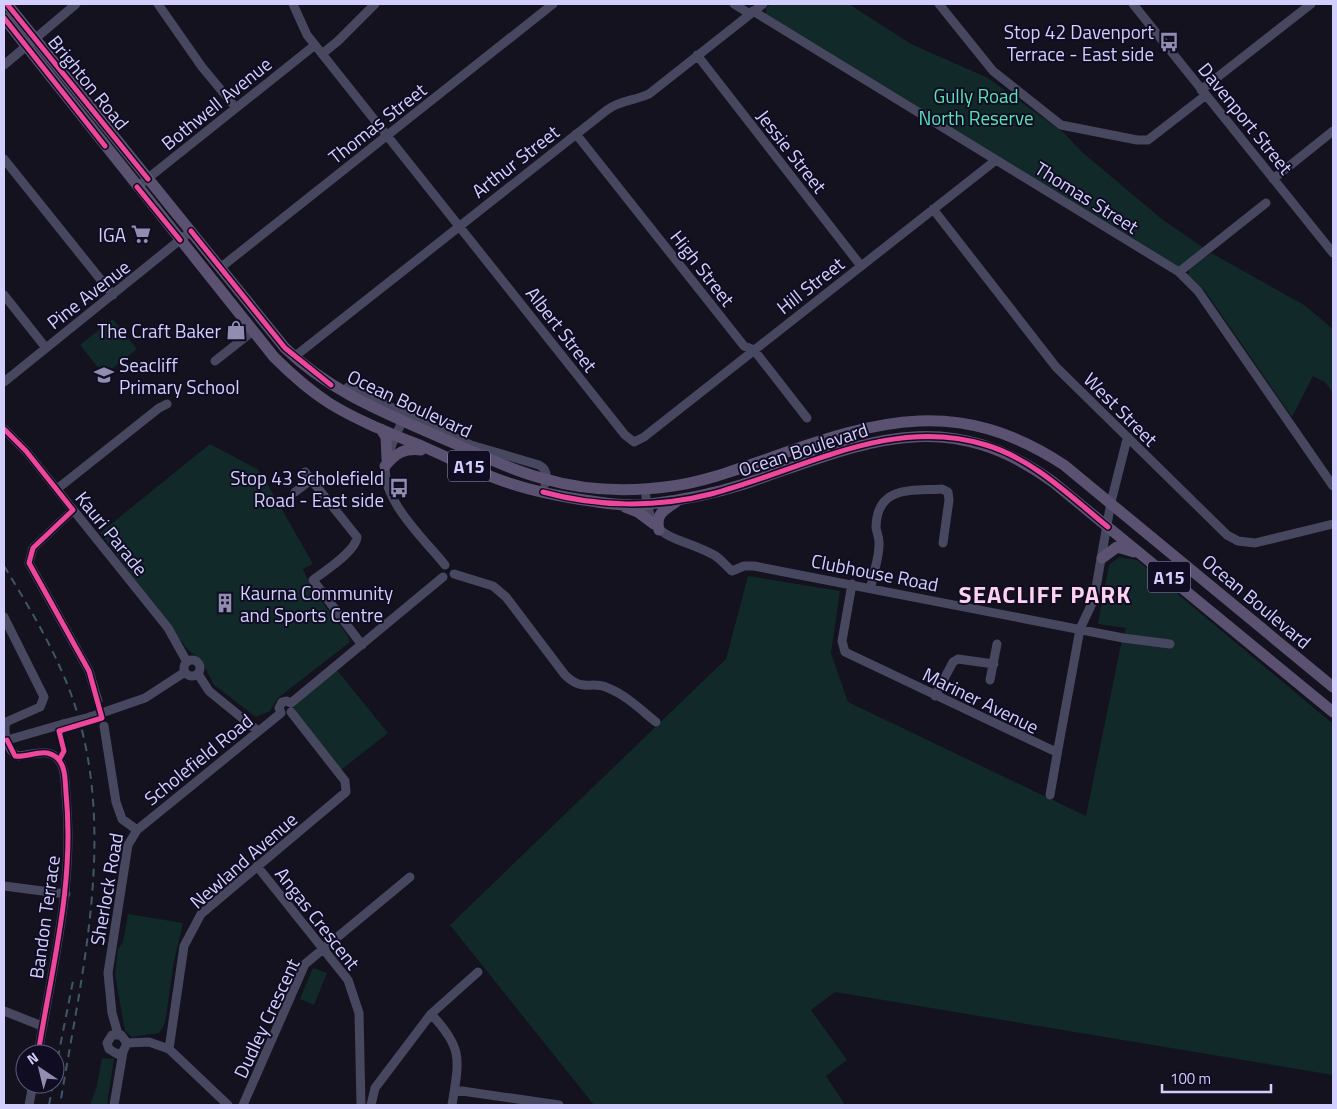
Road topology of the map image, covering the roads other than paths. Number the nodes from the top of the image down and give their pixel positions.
1 (7, 4) edge
2 (76, 4) edge
3 (158, 4) edge
4 (293, 4) edge
5 (375, 4) edge
6 (554, 4) edge
7 (734, 4) edge
8 (763, 4) edge
9 (939, 4) edge
10 (1132, 4) edge
11 (1311, 4) edge
12 (752, 13) junction
13 (4, 18) edge
14 (36, 39) junction
15 (315, 45) junction
16 (26, 47) junction
17 (322, 54) junction
18 (697, 55) junction
19 (4, 65) edge
20 (1204, 92) junction
21 (236, 108) junction
22 (1333, 131) edge
23 (576, 134) junction
24 (387, 136) junction
25 (4, 160) edge
26 (996, 160) junction
27 (148, 178) junction
28 (1273, 178) junction
29 (138, 187) junction
30 (1266, 202) dead end
31 (934, 209) junction
32 (459, 226) junction
33 (191, 231) junction
34 (180, 240) junction
35 (1333, 253) edge
36 (861, 266) junction
37 (220, 268) junction
38 (1179, 272) junction
39 (4, 295) edge
40 (113, 295) junction
41 (253, 331) junction
42 (46, 348) junction
43 (754, 350) junction
44 (294, 357) junction
45 (215, 361) dead end
46 (284, 367) joint
47 (332, 379) dead end
48 (4, 382) edge
49 (167, 404) dead end
50 (807, 418) dead end
51 (403, 420) junction
52 (4, 429) edge
53 (381, 429) junction
54 (396, 436) junction
55 (644, 437) joint
56 (1127, 439) junction
57 (435, 452) junction
58 (386, 463) junction
59 (305, 472) dead end
60 (311, 480) junction
61 (546, 480) junction
62 (1333, 486) edge
63 (57, 489) junction
64 (645, 489) junction
65 (295, 492) dead end
66 (543, 492) junction
67 (680, 499) junction
68 (1111, 502) junction
69 (615, 504) junction
70 (646, 505) junction
71 (73, 510) junction
72 (1333, 524) edge
73 (1108, 526) junction
74 (656, 527) junction
75 (943, 543) dead end
76 (1102, 558) junction
77 (1153, 564) junction
78 (445, 565) junction
79 (454, 574) junction
80 (443, 577) junction
81 (852, 584) junction
82 (871, 587) junction
83 (1220, 594) junction
84 (4, 617) edge
85 (1230, 627) junction
86 (1080, 629) junction
87 (997, 644) dead end
88 (1170, 644) dead end
89 (362, 645) junction
90 (187, 662) junction
91 (994, 664) junction
92 (185, 672) junction
93 (198, 674) junction
94 (990, 680) dead end
95 (1333, 687) edge
96 (935, 696) junction
97 (98, 701) dead end
98 (291, 708) junction
99 (1333, 712) edge
100 (656, 722) dead end
101 (104, 726) dead end
102 (258, 731) junction
103 (5, 740) edge
104 (1058, 749) junction
105 (1050, 795) dead end
106 (136, 830) junction
107 (257, 866) junction
108 (410, 877) dead end
109 (4, 886) edge
110 (66, 894) junction
111 (323, 948) junction
112 (478, 972) dead end
113 (4, 1011) edge
114 (431, 1014) junction
115 (42, 1026) junction
116 (118, 1034) junction
117 (39, 1044) edge
118 (125, 1047) junction
119 (169, 1049) junction
120 (361, 1080) junction
121 (375, 1088) junction
122 (454, 1090) junction
123 (114, 1105) edge
124 (228, 1105) edge
125 (243, 1105) edge
126 (361, 1105) edge
127 (371, 1105) edge
128 (452, 1105) edge
129 (559, 1105) edge

1 - 14 main road, Brighton Road / A15
2 - 14 street
3 - 21 street
4 - 15 street
5 - 17 street
6 - 24 street, Thomas Street
7 - 12 street, Thomas Street
8 - 12 street, Arthur Street
9 - 20 street
10 - 20 street, Davenport Street
11 - 20 street
12 - 18 street, Arthur Street
12 - 26 street, Thomas Street
13 - 16 main road, Brighton Road / A15
14 - 16 street
14 - 27 main road, Brighton Road / A15
15 - 17 street
15 - 21 street, Bothwell Avenue
16 - 19 street
16 - 29 main road, Brighton Road / A15
17 - 24 street
18 - 23 street, Arthur Street
18 - 36 street, Jessie Street
20 - 28 street, Davenport Street
21 - 27 street, Bothwell Avenue
22 - 28 street
23 - 32 street, Arthur Street
23 - 43 street, High Street
24 - 32 street
24 - 37 street, Thomas Street
25 - 40 street
26 - 31 street, Hill Street
26 - 38 street, Thomas Street
27 - 29 street, Bothwell Avenue
27 - 33 main road, Brighton Road / A15
28 - 35 street, Davenport Street
29 - 34 main road, Brighton Road / A15
30 - 38 street
31 - 36 street, Hill Street
31 - 56 street, West Street
32 - 44 street, Arthur Street
32 - 55 street, Albert Street
33 - 34 street, Pine Avenue
33 - 37 main road, Brighton Road / A15
34 - 40 street, Pine Avenue
34 - 41 main road, Brighton Road / A15
36 - 43 street, Hill Street
37 - 44 main road, Brighton Road / A15
38 - 62 street, Thomas Street
39 - 42 street
40 - 42 street, Pine Avenue
41 - 45 street
41 - 46 main road, Brighton Road / A15
42 - 48 street, Pine Avenue
43 - 50 street, High Street
43 - 55 street, Hill Street
44 - 51 main road, Ocean Boulevard / A15
46 - 53 main road, Ocean Boulevard / A15
47 - 61 street, Ocean Boulevard
49 - 63 street
51 - 54 street
51 - 61 main road, Ocean Boulevard / A15
52 - 63 street, Kauri Parade
53 - 54 main road, Ocean Boulevard / A15
53 - 58 main road
54 - 57 main road, Ocean Boulevard / A15
54 - 58 street
56 - 68 street, Mariner Avenue
56 - 72 street, West Street
57 - 58 main road
57 - 66 main road, Ocean Boulevard / A15
58 - 78 street
59 - 60 street
60 - 65 street
60 - 89 street
61 - 64 main road, Ocean Boulevard / A15
61 - 66 street
63 - 71 street, Kauri Parade
64 - 68 main road, Ocean Boulevard / A15
64 - 70 street
66 - 69 main road, Ocean Boulevard / A15
67 - 70 main road, Ocean Boulevard / A15
67 - 73 main road, Ocean Boulevard / A15
67 - 74 main road
68 - 73 street, Mariner Avenue
68 - 83 main road, Ocean Boulevard / A15
69 - 70 main road, Ocean Boulevard / A15
69 - 74 main road
70 - 74 street
71 - 90 street, Kauri Parade
71 - 97 street
73 - 76 street, Mariner Avenue
73 - 77 main road, Ocean Boulevard / A15
74 - 81 street, Clubhouse Road
75 - 82 street
76 - 77 main road
76 - 86 street, Mariner Avenue
77 - 85 main road, Ocean Boulevard / A15
78 - 79 street
78 - 80 street
79 - 80 street
79 - 100 street
80 - 89 street
81 - 82 street, Clubhouse Road
81 - 96 street, Mariner Avenue
82 - 86 street, Clubhouse Road
83 - 85 main road
83 - 95 main road, Ocean Boulevard / A15
84 - 103 street
85 - 99 main road, Ocean Boulevard / A15
86 - 88 street, Clubhouse Road
86 - 104 street, Mariner Avenue
87 - 91 street
89 - 98 street
90 - 92 street
90 - 93 street
91 - 94 street
91 - 96 street
92 - 93 street
92 - 103 street, bridge
93 - 102 street
96 - 104 street, Mariner Avenue
98 - 102 street, Scholefield Road
98 - 107 street, Newland Avenue
101 - 106 street, Sherlock Road
102 - 106 street, Scholefield Road
103 - 110 street, Bandon Terrace
104 - 105 street
106 - 116 street, Sherlock Road
107 - 111 street, Angas Crescent
107 - 119 street, Newland Avenue
108 - 111 street, Dudley Crescent
109 - 110 street
110 - 115 street, Bandon Terrace
111 - 120 street, Angas Crescent
111 - 125 street, Dudley Crescent
112 - 114 street
113 - 115 street
114 - 121 street
114 - 122 street
115 - 117 street, Bandon Terrace
116 - 118 street
116 - 118 street
118 - 119 street
118 - 123 street
119 - 124 street
120 - 121 street
120 - 126 street, Angas Crescent
121 - 127 street
122 - 128 street
122 - 129 street

